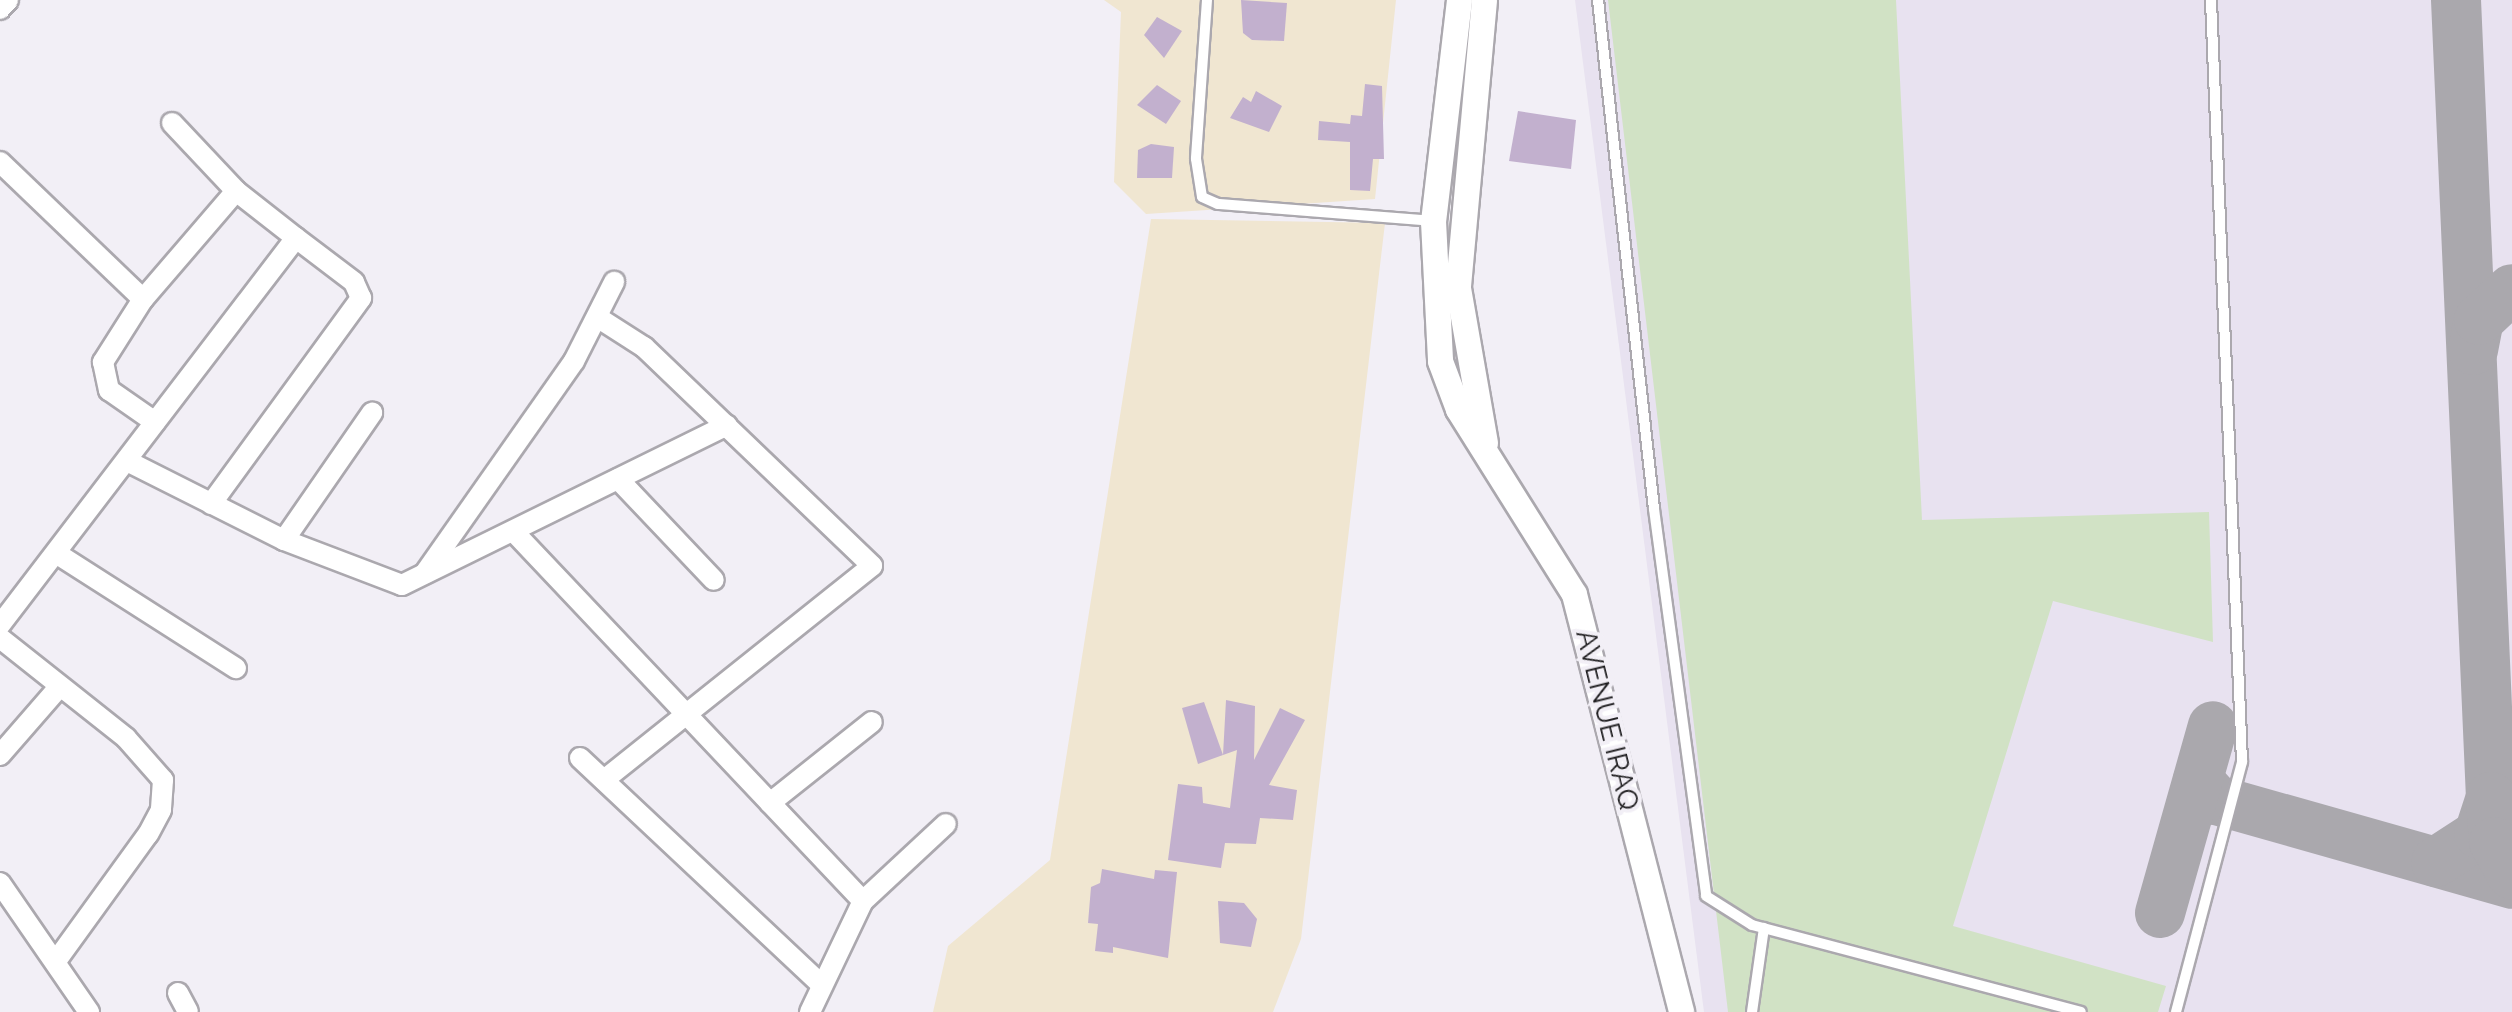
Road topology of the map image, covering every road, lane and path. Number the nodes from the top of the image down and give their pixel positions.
1 (8, 0) edge
2 (1207, 0) edge
3 (1459, 0) edge
4 (1484, 0) edge
5 (1598, 0) edge
6 (2211, 0) edge
7 (0, 9) edge
8 (172, 124) dead end
9 (0, 162) edge
10 (236, 190) junction
11 (1433, 221) junction
12 (296, 238) junction
13 (614, 282) dead end
14 (143, 298) junction
15 (597, 317) junction
16 (372, 413) dead end
17 (155, 422) junction
18 (727, 425) junction
19 (1485, 448) junction
20 (127, 462) junction
21 (618, 479) junction
22 (211, 504) junction
23 (512, 531) junction
24 (284, 540) junction
25 (59, 555) junction
26 (424, 575) junction
27 (714, 580) dead end
28 (0, 625) edge
29 (0, 638) edge
30 (236, 668) dead end
31 (60, 686) junction
32 (687, 714) junction
33 (872, 722) dead end
34 (0, 755) edge
35 (580, 758) dead end
36 (604, 780) junction
37 (770, 802) junction
38 (946, 824) dead end
39 (0, 883) edge
40 (863, 901) junction
41 (1764, 928) junction
42 (56, 961) junction
43 (822, 985) junction
44 (178, 993) dead end
45 (89, 1012) edge
46 (188, 1012) edge
47 (810, 1012) edge
48 (1681, 1012) edge
49 (1752, 1012) edge
50 (2081, 1012) edge
51 (2176, 1012) edge

1 - 7 street
2 - 11 lane
3 - 11 street, AVENUE IRAQ
4 - 19 street, AVENUE IRAQ
5 - 41 lane
6 - 51 lane
8 - 10 street
9 - 14 street
10 - 12 street
10 - 14 street
11 - 19 street, AVENUE IRAQ
12 - 17 street
12 - 22 street
13 - 15 street
14 - 17 street
15 - 18 street
15 - 26 street
16 - 24 street
17 - 20 street
18 - 21 street
18 - 32 street
19 - 48 street, AVENUE IRAQ
20 - 22 street
20 - 25 street
21 - 23 street
21 - 27 street
22 - 24 street
23 - 26 street
23 - 32 street
24 - 26 street
25 - 28 street
25 - 30 street
29 - 31 street
31 - 34 street
31 - 42 street
32 - 36 street
32 - 37 street
33 - 37 street
35 - 36 street
36 - 43 street
37 - 40 street
38 - 40 street
39 - 42 street
40 - 43 street
41 - 49 lane
41 - 50 lane
42 - 45 street
43 - 47 street
44 - 46 street

